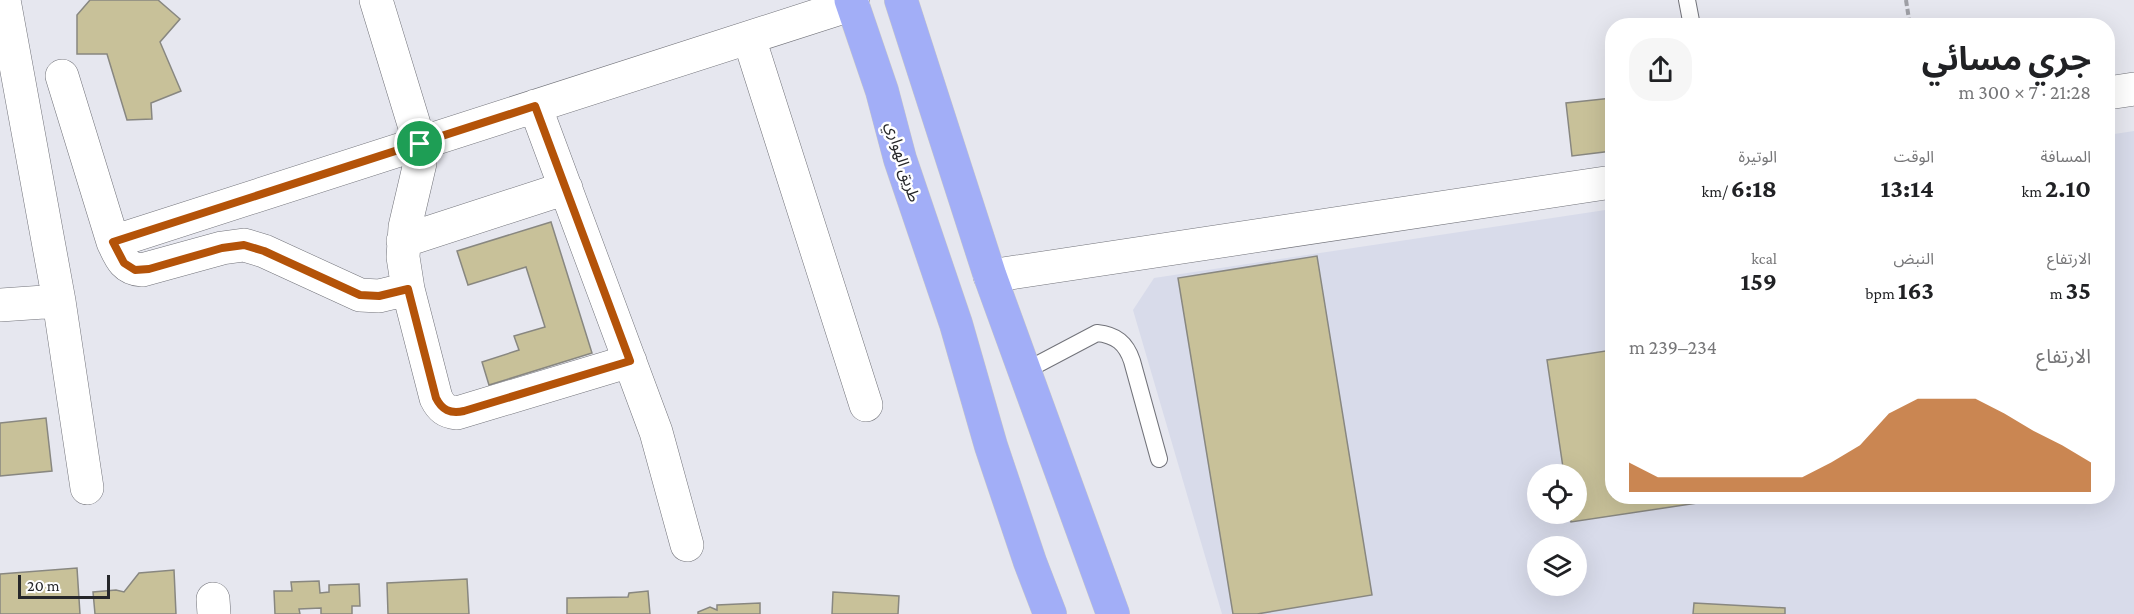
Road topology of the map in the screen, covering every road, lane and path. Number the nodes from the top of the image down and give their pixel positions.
1 (4, 0) edge
2 (376, 0) edge
3 (901, 0) edge
4 (1687, 0) edge
5 (1906, 0) edge
6 (852, 2) edge
7 (1690, 18) edge
8 (1909, 18) edge
9 (748, 38) junction
10 (62, 76) dead end
11 (2134, 89) edge
12 (2115, 92) edge
13 (535, 106) junction
14 (420, 144) junction
15 (1605, 183) edge
16 (566, 188) junction
17 (404, 241) junction
18 (113, 242) junction
19 (990, 276) junction
20 (408, 289) junction
21 (59, 301) junction
22 (0, 305) edge
23 (630, 361) junction
24 (1025, 370) junction
25 (866, 405) dead end
26 (1159, 459) dead end
27 (87, 488) dead end
28 (687, 545) dead end
29 (1050, 614) edge
30 (1113, 614) edge

1 - 21 street
2 - 14 street
3 - 19 highway
4 - 7 lane
5 - 8 path
6 - 9 street
6 - 29 highway, طريق الهواري
9 - 13 street
9 - 25 street
10 - 18 street
11 - 12 street
13 - 14 street
13 - 16 street
14 - 17 street
14 - 18 street
15 - 19 street
16 - 17 street
16 - 23 street
17 - 20 street
18 - 20 street
19 - 24 highway
20 - 23 street
21 - 22 street
21 - 27 street
23 - 28 street
24 - 26 lane
24 - 30 highway

